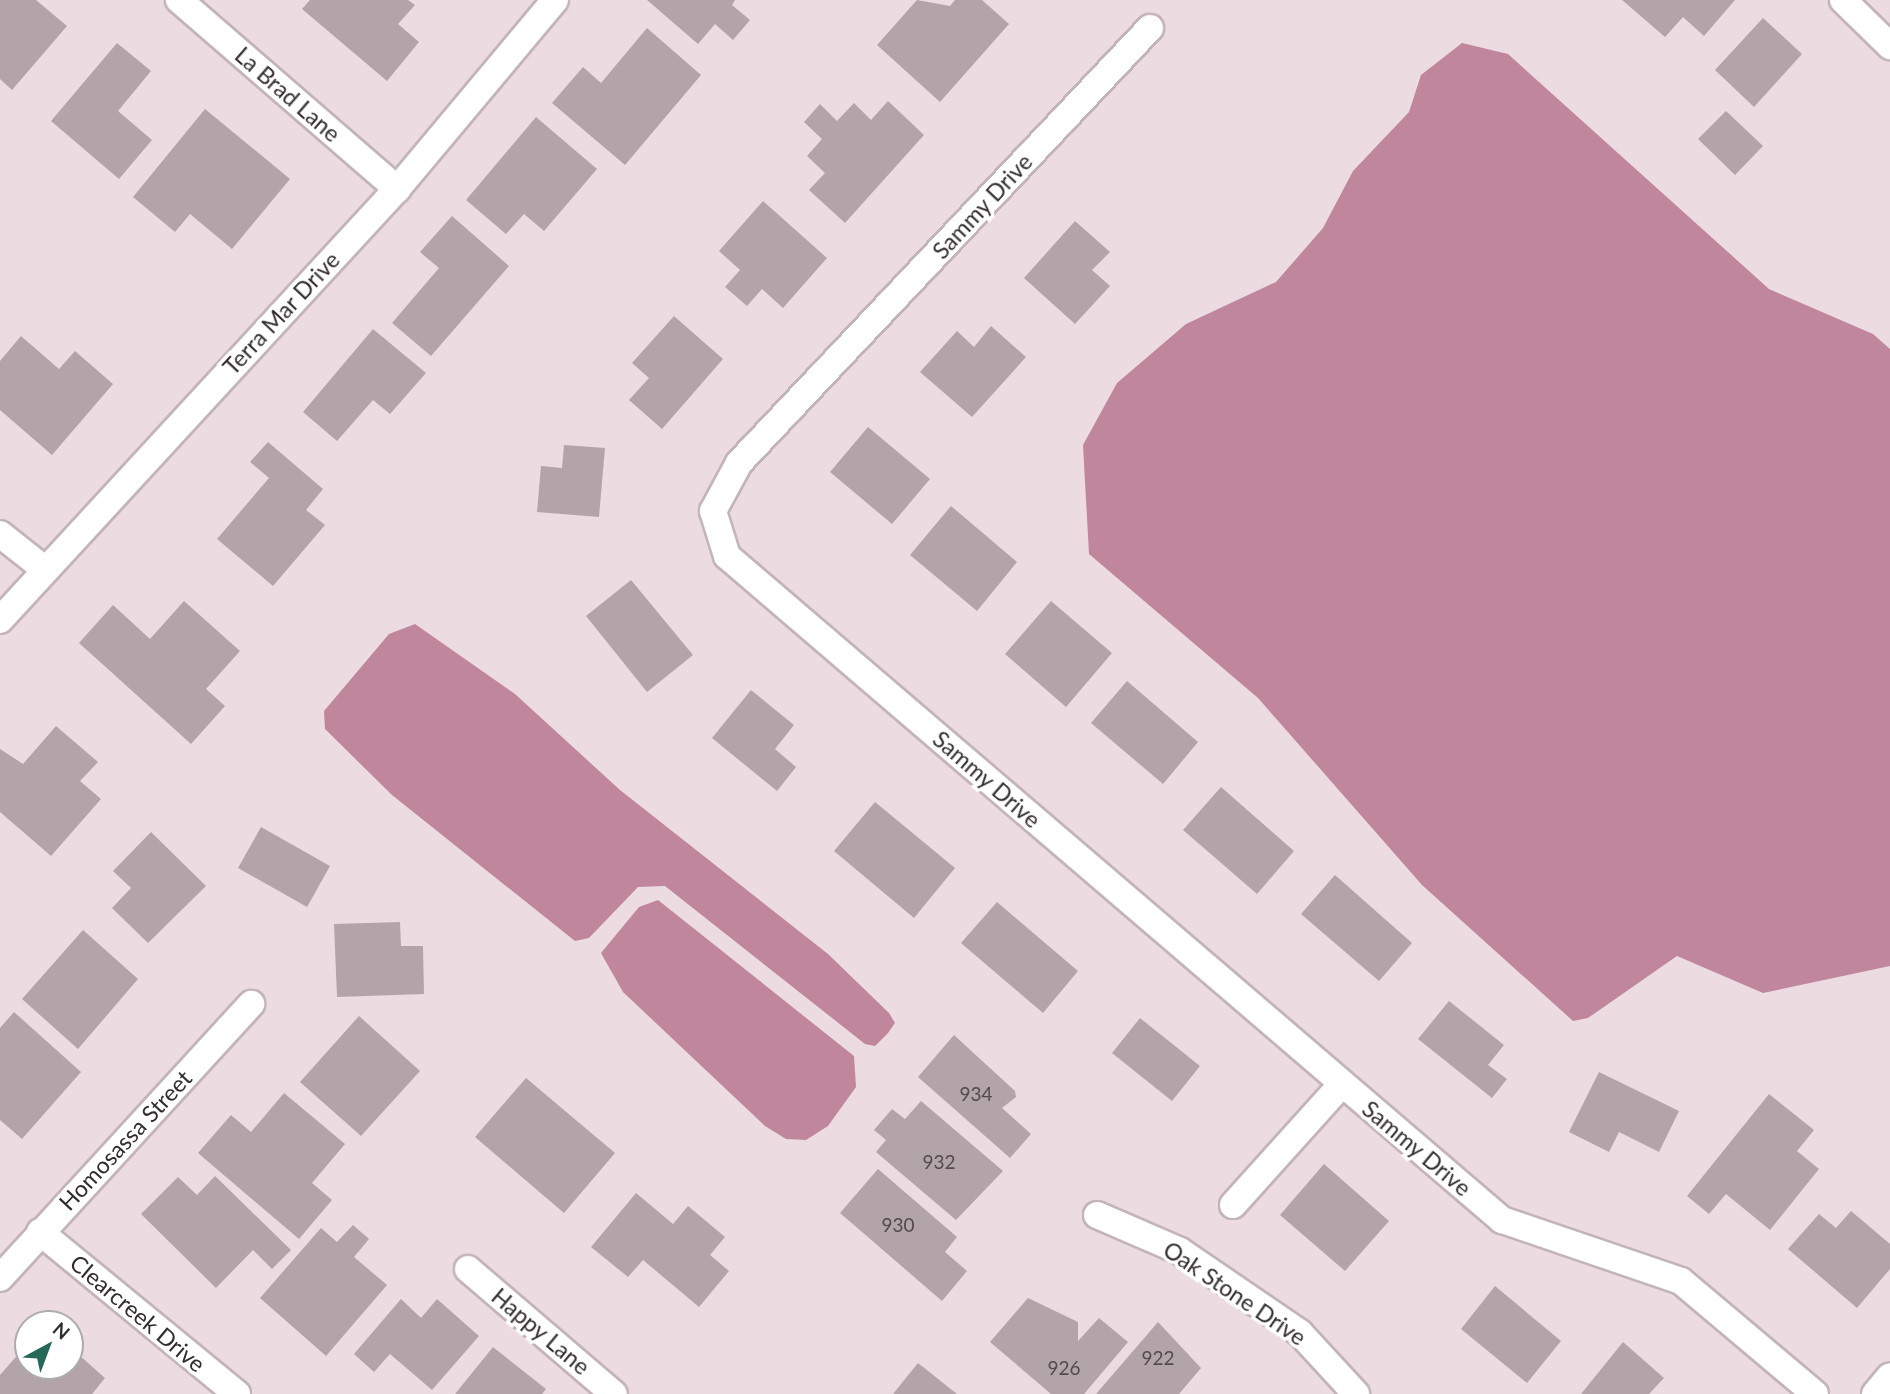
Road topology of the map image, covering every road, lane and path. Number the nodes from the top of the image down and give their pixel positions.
1 (179, 0) edge
2 (555, 0) edge
3 (1843, 0) edge
4 (1150, 28) dead end
5 (1890, 46) edge
6 (397, 189) junction
7 (0, 534) edge
8 (43, 568) junction
9 (0, 620) edge
10 (251, 1004) dead end
11 (1342, 1084) junction
12 (1233, 1205) dead end
13 (1097, 1215) dead end
14 (40, 1232) junction
15 (468, 1269) dead end
16 (0, 1278) edge
17 (1890, 1376) edge
18 (237, 1394) edge
19 (614, 1394) edge
20 (1356, 1394) edge
21 (1815, 1394) edge
22 (1875, 1394) edge

1 - 6 street, La Brad Lane
2 - 6 street, Terra Mar Drive
3 - 5 street
4 - 11 street, Sammy Drive
6 - 8 street, Terra Mar Drive
7 - 8 street
8 - 9 street, Terra Mar Drive
10 - 14 street, Homosassa Street
11 - 12 street
11 - 21 street, Sammy Drive
13 - 20 street, Oak Stone Drive
14 - 16 street, Homosassa Street
14 - 18 street, Clearcreek Drive
15 - 19 street, Happy Lane
17 - 22 street

